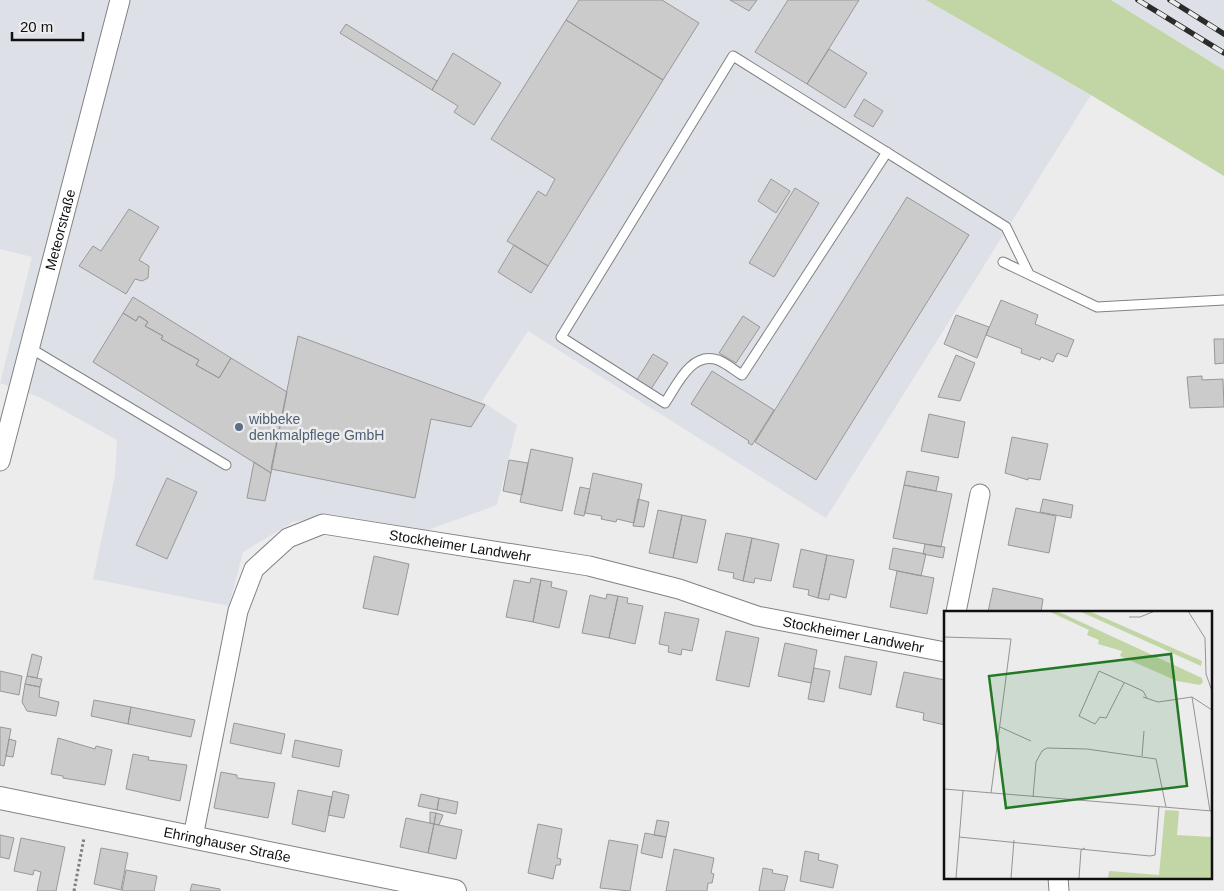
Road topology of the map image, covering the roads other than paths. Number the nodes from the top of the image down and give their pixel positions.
1 (120, 0) edge
2 (887, 152) junction
3 (1003, 262) dead end
4 (1029, 274) junction
5 (1224, 300) edge
6 (30, 348) junction
7 (0, 460) edge
8 (226, 465) dead end
9 (980, 494) dead end
10 (956, 611) edge
11 (944, 652) edge
12 (0, 798) edge
13 (193, 837) junction
14 (1058, 878) edge
15 (455, 891) edge
16 (1059, 891) edge

1 - 6 street, Meteorstraße
2 - 2 lane
2 - 4 lane
3 - 4 lane
4 - 5 lane
6 - 7 street, Meteorstraße
6 - 8 lane
9 - 10 street
11 - 13 street, Stockheimer Landwehr
12 - 13 street, Ehringhauser Straße
13 - 15 street, Ehringhauser Straße
14 - 16 street

